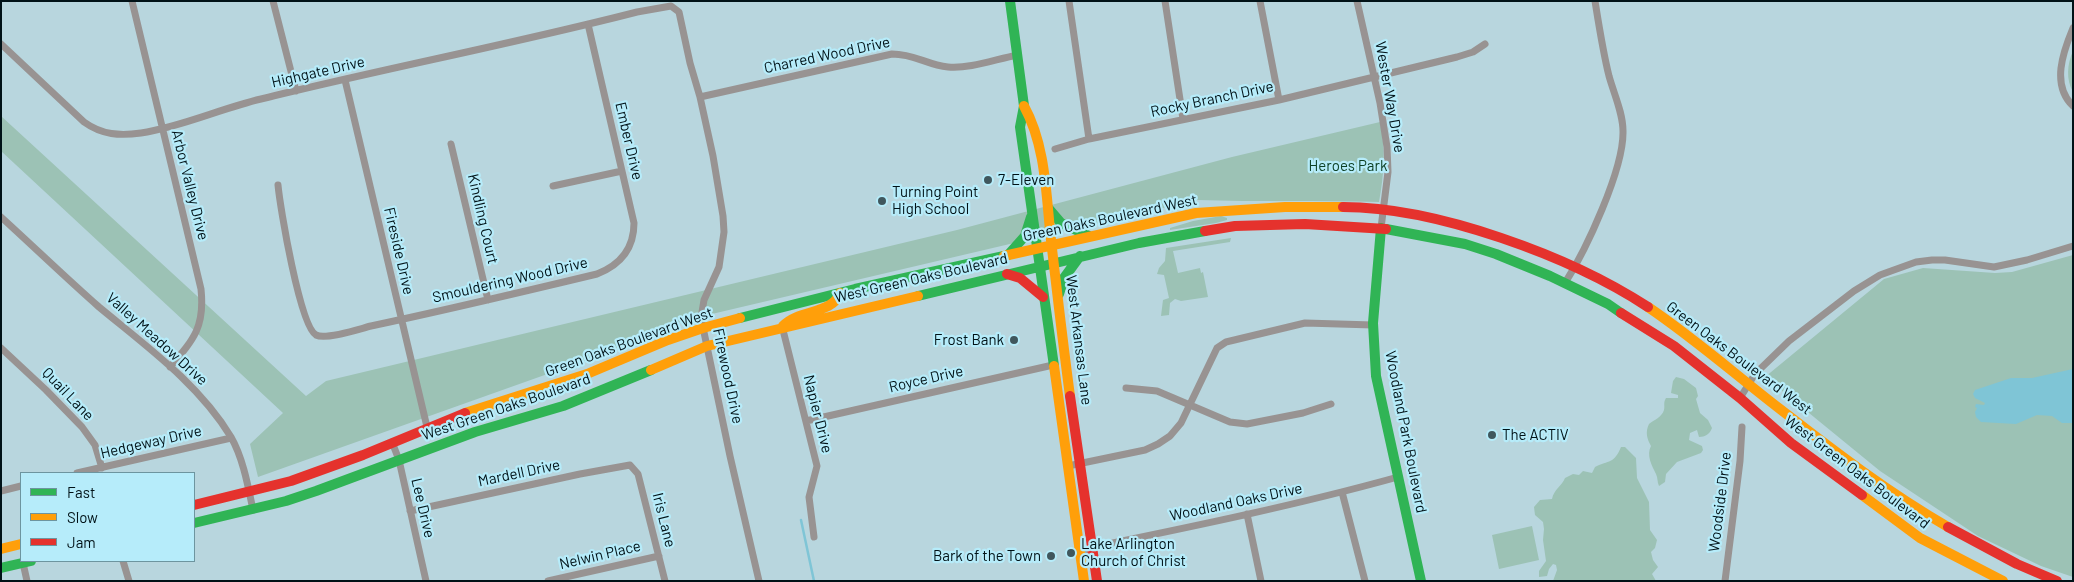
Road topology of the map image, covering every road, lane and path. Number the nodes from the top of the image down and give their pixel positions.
1 (132, 1) edge
2 (273, 1) edge
3 (1010, 1) edge
4 (1069, 1) edge
5 (1165, 1) edge
6 (1260, 1) edge
7 (1357, 1) edge
8 (1595, 1) edge
9 (671, 6) joint
10 (588, 24) junction
11 (2073, 28) edge
12 (1, 44) edge
13 (1485, 44) dead end
14 (1018, 56) junction
15 (1374, 77) junction
16 (345, 80) junction
17 (296, 91) junction
18 (700, 97) junction
19 (1278, 100) junction
20 (1024, 106) junction
21 (2073, 106) edge
22 (1183, 119) junction
23 (162, 128) junction
24 (1089, 140) junction
25 (452, 144) dead end
26 (1055, 149) dead end
27 (622, 171) junction
28 (278, 185) dead end
29 (553, 186) dead end
30 (1048, 208) junction
31 (1236, 209) junction
32 (1384, 210) junction
33 (1032, 211) junction
34 (1, 217) edge
35 (1235, 226) junction
36 (1381, 228) junction
37 (1090, 236) junction
38 (1052, 246) junction
39 (2073, 246) edge
40 (1038, 249) junction
41 (1007, 256) junction
42 (1080, 256) junction
43 (620, 261) joint
44 (1053, 262) junction
45 (1039, 266) junction
46 (1575, 268) junction
47 (1006, 274) junction
48 (1565, 283) junction
49 (840, 293) junction
50 (1058, 295) junction
51 (1043, 297) junction
52 (488, 300) junction
53 (402, 320) junction
54 (1373, 325) junction
55 (782, 326) junction
56 (703, 328) junction
57 (707, 346) junction
58 (1, 348) edge
59 (1053, 365) junction
60 (170, 367) junction
61 (1748, 383) junction
62 (1126, 388) dead end
63 (1740, 398) junction
64 (1189, 404) junction
65 (1331, 404) dead end
66 (1073, 413) junction
67 (1060, 415) junction
68 (806, 421) junction
69 (1742, 426) dead end
70 (427, 428) junction
71 (231, 438) junction
72 (392, 442) junction
73 (399, 460) junction
74 (1081, 464) junction
75 (1068, 466) junction
76 (634, 467) joint
77 (102, 468) junction
78 (82, 472) edge
79 (1398, 476) junction
80 (20, 486) edge
81 (1, 491) edge
82 (249, 492) junction
83 (1342, 492) junction
84 (195, 506) edge
85 (253, 510) junction
86 (410, 511) junction
87 (1247, 514) junction
88 (195, 523) edge
89 (814, 537) dead end
90 (20, 544) edge
91 (1093, 547) junction
92 (1, 549) edge
93 (1080, 554) junction
94 (659, 556) junction
95 (27, 562) edge
96 (123, 562) edge
97 (1, 568) edge
98 (27, 581) edge
99 (129, 581) edge
100 (426, 581) edge
101 (548, 581) edge
102 (665, 581) edge
103 (759, 581) edge
104 (1084, 581) edge
105 (1097, 581) edge
106 (1261, 581) edge
107 (1365, 581) edge
108 (1421, 581) edge
109 (1725, 581) edge
110 (2003, 581) edge
111 (2057, 581) edge

1 - 23 street, Arbor Valley Drive
2 - 17 street
3 - 14 main road, West Arkansas Lane
4 - 24 street
5 - 22 street
6 - 19 street
7 - 15 street, Wester Way Drive
8 - 46 street
9 - 10 street, Highgate Drive
9 - 18 street, Firewood Drive
10 - 16 street, Highgate Drive
10 - 27 street, Ember Drive
11 - 21 street
12 - 23 street, Highgate Drive
13 - 15 street, Rocky Branch Drive
14 - 18 street, Charred Wood Drive
14 - 20 main road, West Arkansas Lane
15 - 19 street, Rocky Branch Drive
15 - 32 street, Wester Way Drive
16 - 17 street, Highgate Drive
16 - 53 street, Fireside Drive
17 - 23 street, Highgate Drive
18 - 56 street, Firewood Drive
19 - 22 street, Rocky Branch Drive
20 - 30 main road, West Arkansas Lane
20 - 33 main road, West Arkansas Lane
22 - 24 street, Rocky Branch Drive
23 - 60 street, Arbor Valley Drive
24 - 26 street, Rocky Branch Drive
25 - 52 street, Kindling Court
27 - 29 street
27 - 43 street, Ember Drive
28 - 53 street, Smouldering Wood Drive
30 - 37 main road
30 - 38 main road, West Arkansas Lane
31 - 32 main road, Green Oaks Boulevard West
31 - 35 main road
31 - 37 main road, Green Oaks Boulevard West
32 - 36 street, Wester Way Drive
32 - 46 main road, Green Oaks Boulevard West
33 - 40 main road, West Arkansas Lane
33 - 41 main road
34 - 60 street, Valley Meadow Drive
35 - 36 main road, West Green Oaks Boulevard
35 - 42 main road, West Green Oaks Boulevard
36 - 48 main road, West Green Oaks Boulevard
36 - 54 main road, Woodland Park Boulevard
37 - 38 main road, Green Oaks Boulevard West
38 - 40 main road, Green Oaks Boulevard West
38 - 44 main road, West Arkansas Lane
39 - 61 street
40 - 41 main road, Green Oaks Boulevard West
40 - 45 main road, West Arkansas Lane
41 - 49 main road, Green Oaks Boulevard West
42 - 44 main road, West Green Oaks Boulevard
42 - 50 main road
43 - 52 street, Smouldering Wood Drive
44 - 45 main road, West Green Oaks Boulevard
44 - 50 main road, West Arkansas Lane
45 - 47 main road, West Green Oaks Boulevard
45 - 51 main road, West Arkansas Lane
46 - 48 street
46 - 61 main road, Green Oaks Boulevard West
47 - 51 main road
47 - 55 main road, West Green Oaks Boulevard
48 - 63 main road, West Green Oaks Boulevard
49 - 55 main road
49 - 56 main road, Green Oaks Boulevard West
50 - 66 main road, West Arkansas Lane
51 - 59 main road, West Arkansas Lane
52 - 53 street, Smouldering Wood Drive
53 - 70 street, Fireside Drive
54 - 64 street
54 - 79 main road, Woodland Park Boulevard
55 - 57 main road, West Green Oaks Boulevard
55 - 68 street, Napier Drive
56 - 57 street, Firewood Drive
56 - 70 main road, Green Oaks Boulevard West
57 - 73 main road, West Green Oaks Boulevard
57 - 103 street, Firewood Drive
58 - 77 street, Quail Lane
59 - 67 main road, West Arkansas Lane
59 - 68 street, Royce Drive
60 - 71 street, Valley Meadow Drive
61 - 63 street
61 - 111 main road, Green Oaks Boulevard West
62 - 64 street
63 - 110 main road, West Green Oaks Boulevard
64 - 65 street
64 - 74 street
66 - 67 main road
66 - 74 main road, West Arkansas Lane
67 - 75 main road, West Arkansas Lane
68 - 89 street, Napier Drive
69 - 109 street, Woodside Drive
70 - 72 main road, Green Oaks Boulevard West
71 - 77 street, Hedgeway Drive
71 - 82 street, Valley Meadow Drive
72 - 73 street, Lee Drive
72 - 82 main road, Green Oaks Boulevard West
73 - 85 main road, West Green Oaks Boulevard
73 - 86 street, Lee Drive
74 - 75 street
74 - 91 main road, West Arkansas Lane
75 - 93 main road, West Arkansas Lane
76 - 86 street, Mardell Drive
76 - 94 street, Iris Lane
77 - 78 street, Hedgeway Drive
79 - 83 street, Woodland Oaks Drive
79 - 108 main road, Woodland Park Boulevard
80 - 81 street
82 - 84 main road, Green Oaks Boulevard West
82 - 85 street, Valley Meadow Drive
83 - 87 street, Woodland Oaks Drive
83 - 107 street
85 - 88 main road, West Green Oaks Boulevard
86 - 100 street, Lee Drive
87 - 91 street, Woodland Oaks Drive
87 - 106 street
90 - 92 main road
91 - 93 street, Woodland Oaks Drive
91 - 105 main road, West Arkansas Lane
93 - 104 main road, West Arkansas Lane
94 - 101 street, Nelwin Place
94 - 102 street, Iris Lane
95 - 97 main road
95 - 98 street
96 - 99 street

